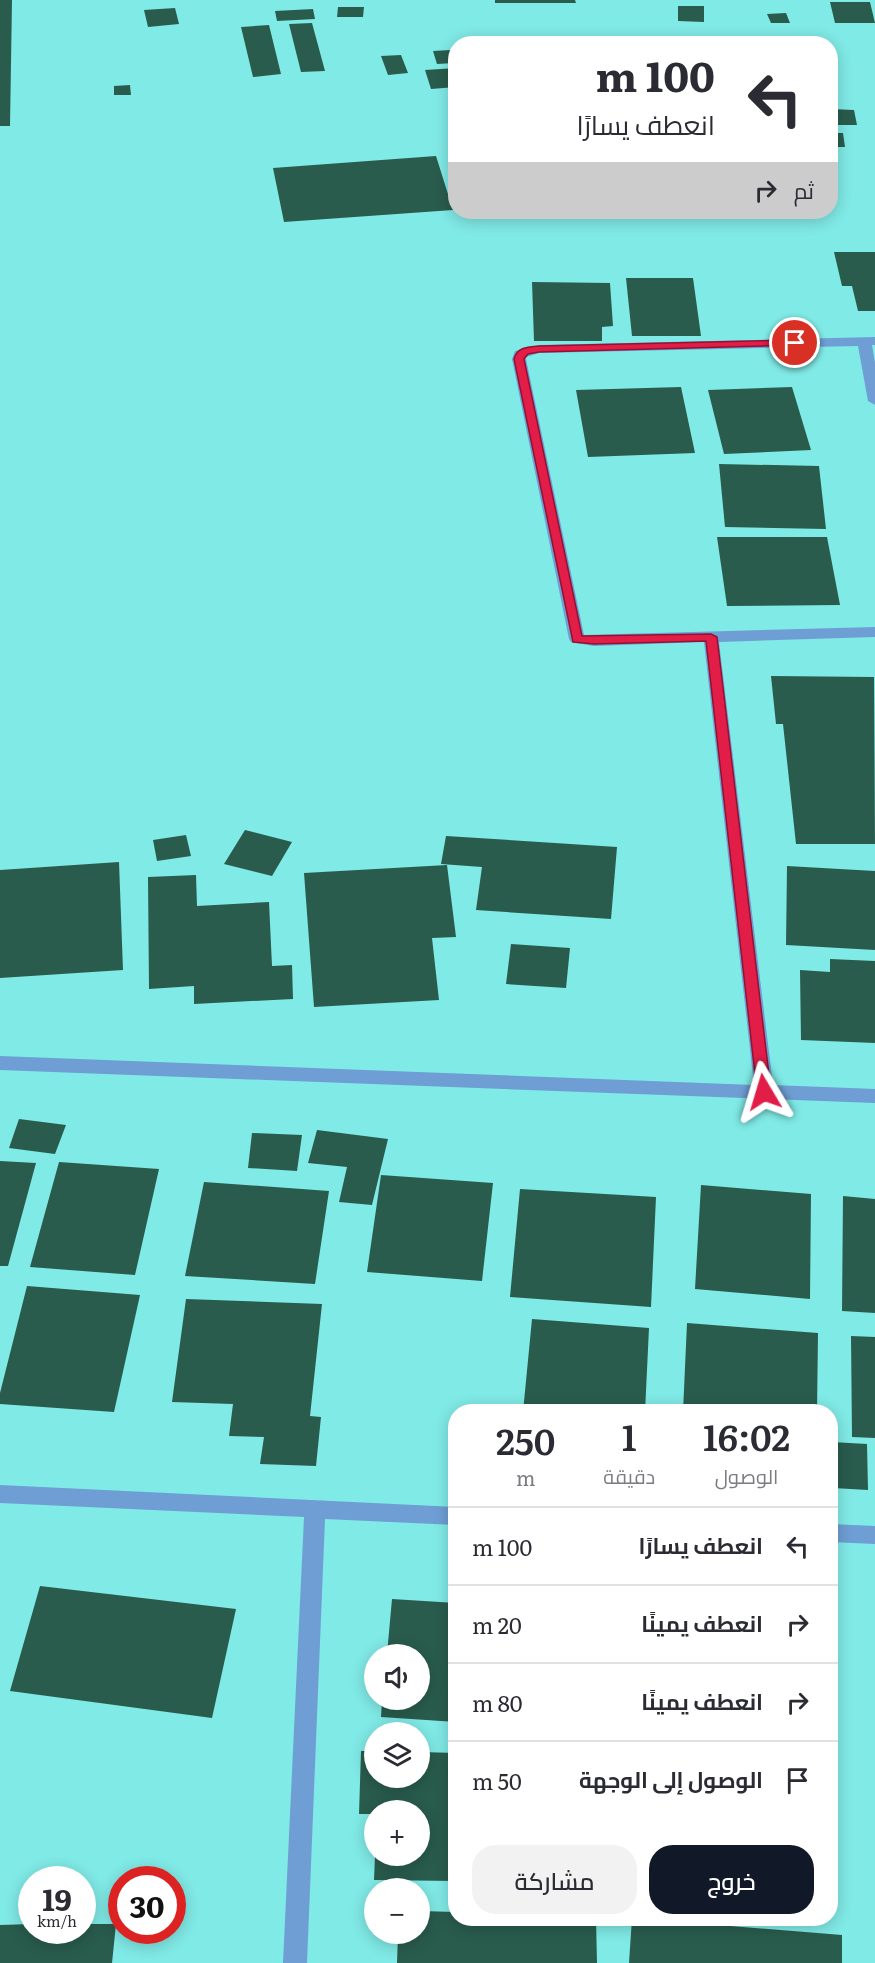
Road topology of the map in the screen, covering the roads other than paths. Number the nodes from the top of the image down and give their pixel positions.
1 (870, 341) edge
2 (875, 401) edge
3 (875, 632) edge
4 (711, 637) junction
5 (0, 1063) edge
6 (764, 1092) junction
7 (875, 1096) edge
8 (0, 1494) edge
9 (315, 1509) junction
10 (448, 1515) edge
11 (838, 1533) edge
12 (875, 1535) edge
13 (296, 1963) edge

1 - 2 street
1 - 4 street
3 - 4 street
4 - 6 street
5 - 6 street
6 - 7 street
8 - 9 street
9 - 10 street
9 - 13 street
11 - 12 street

